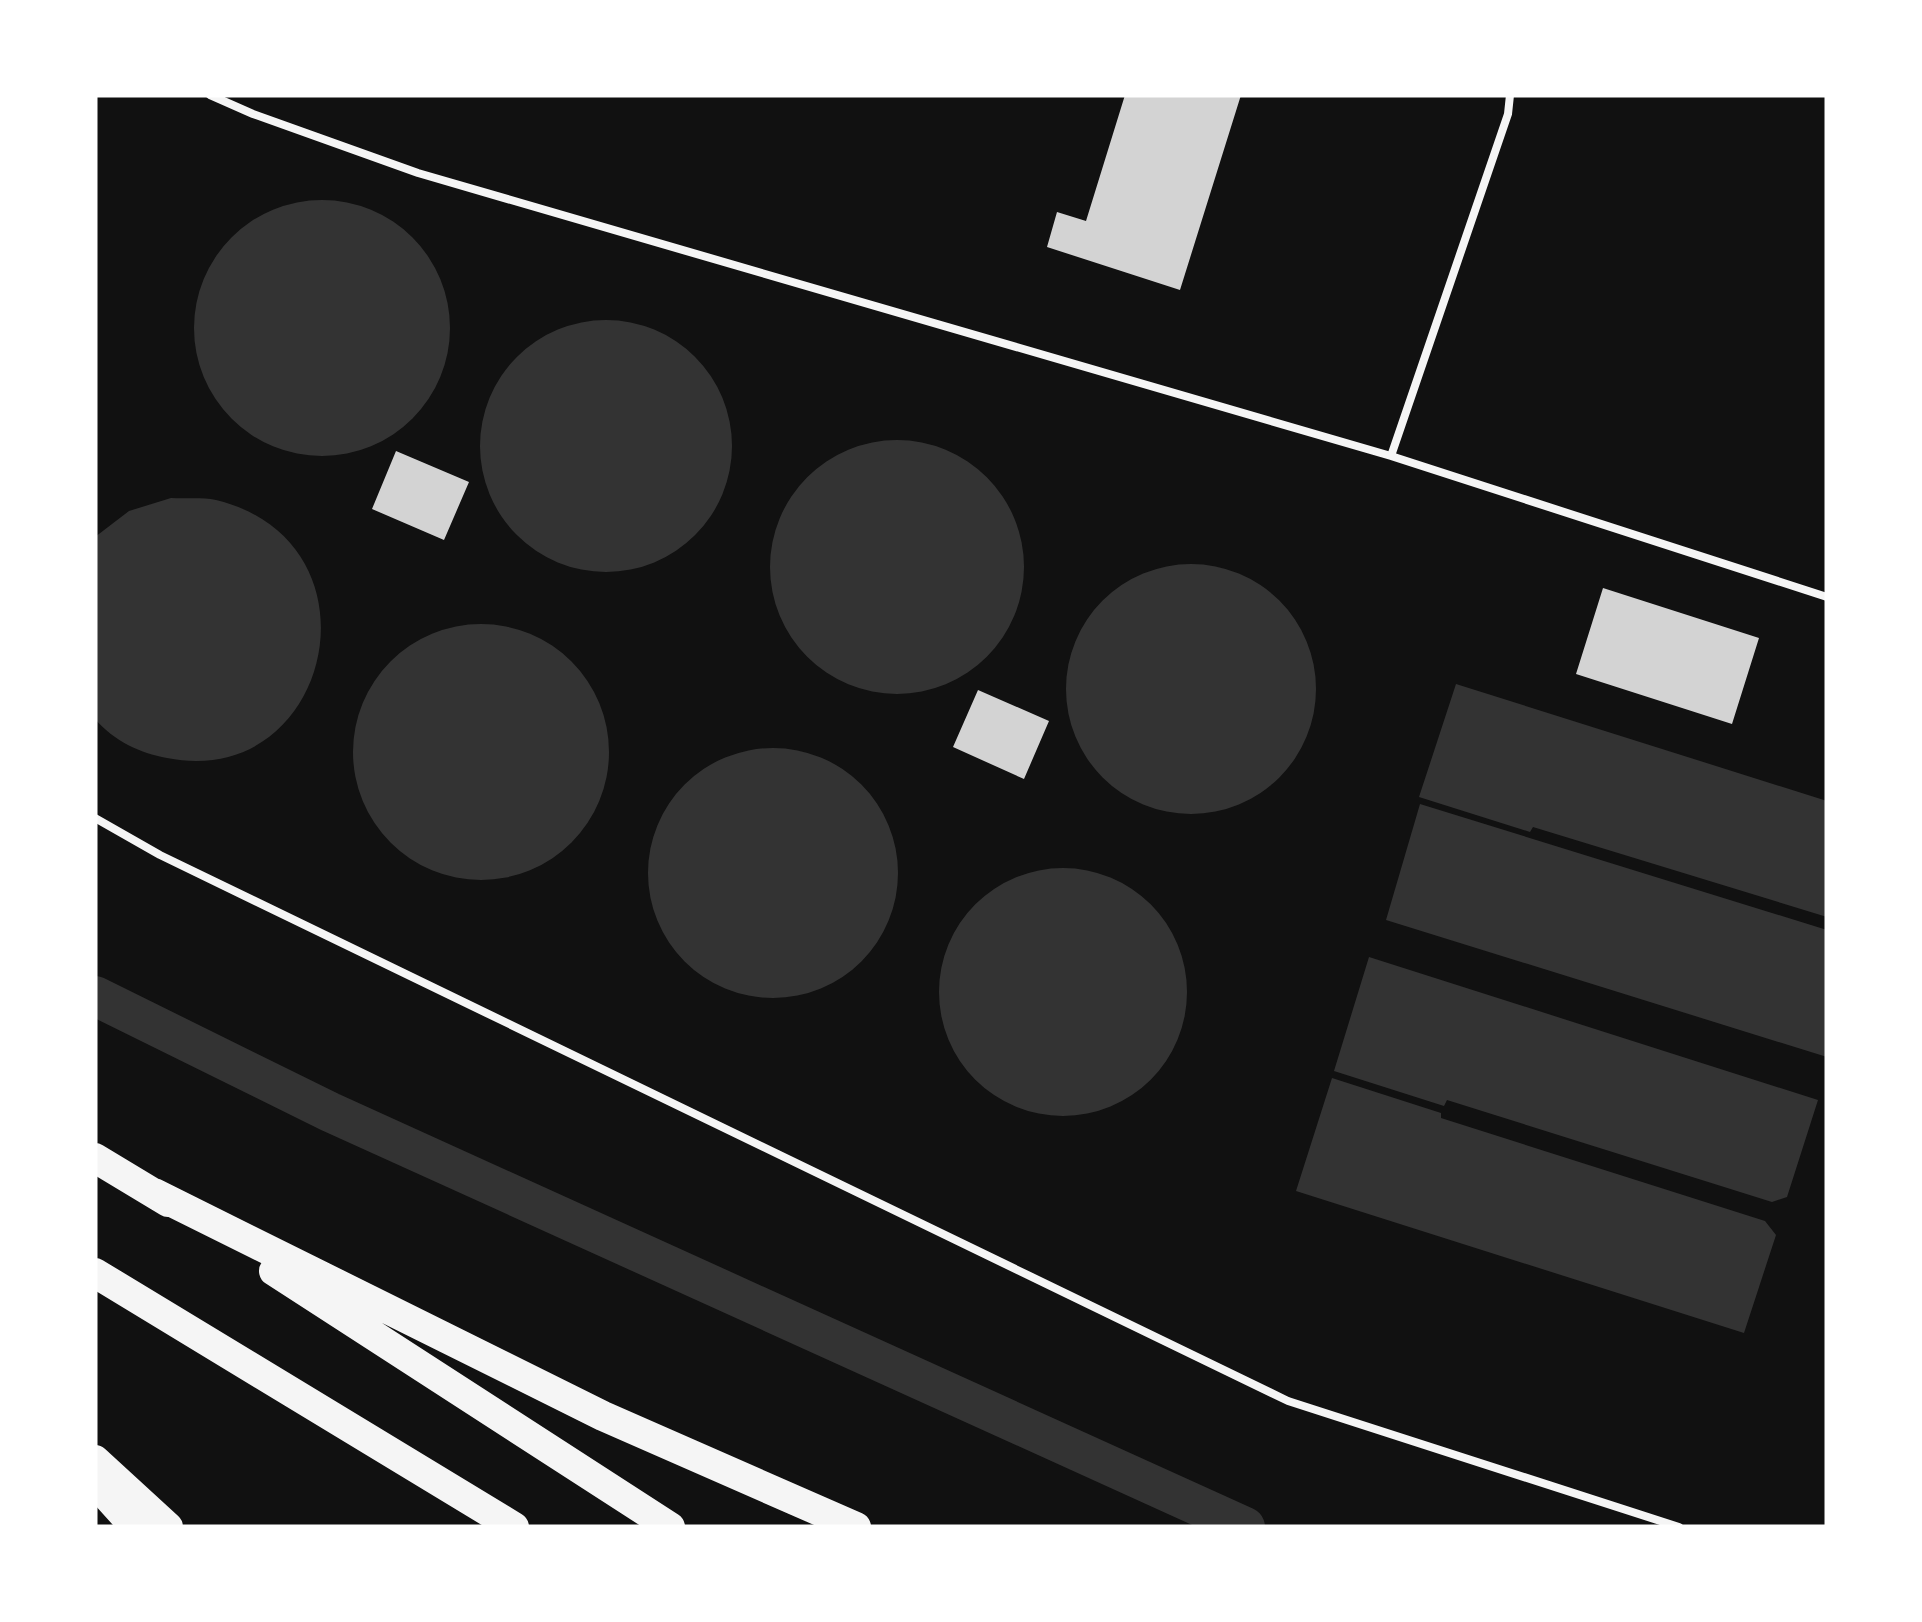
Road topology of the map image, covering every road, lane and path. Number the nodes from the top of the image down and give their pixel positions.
1 (210, 95) edge
2 (1510, 95) edge
3 (1391, 456) junction
4 (1827, 597) edge
5 (95, 818) edge
6 (95, 1158) edge
7 (154, 1193) junction
8 (95, 1273) edge
9 (95, 1460) edge
10 (95, 1483) edge
11 (135, 1527) edge
12 (168, 1527) edge
13 (514, 1527) edge
14 (670, 1527) edge
15 (856, 1527) edge
16 (1679, 1527) edge

1 - 3 lane
2 - 3 lane
3 - 4 lane
5 - 16 lane
6 - 7 highway
7 - 14 highway
7 - 15 highway
8 - 13 highway
9 - 12 highway
10 - 11 highway

